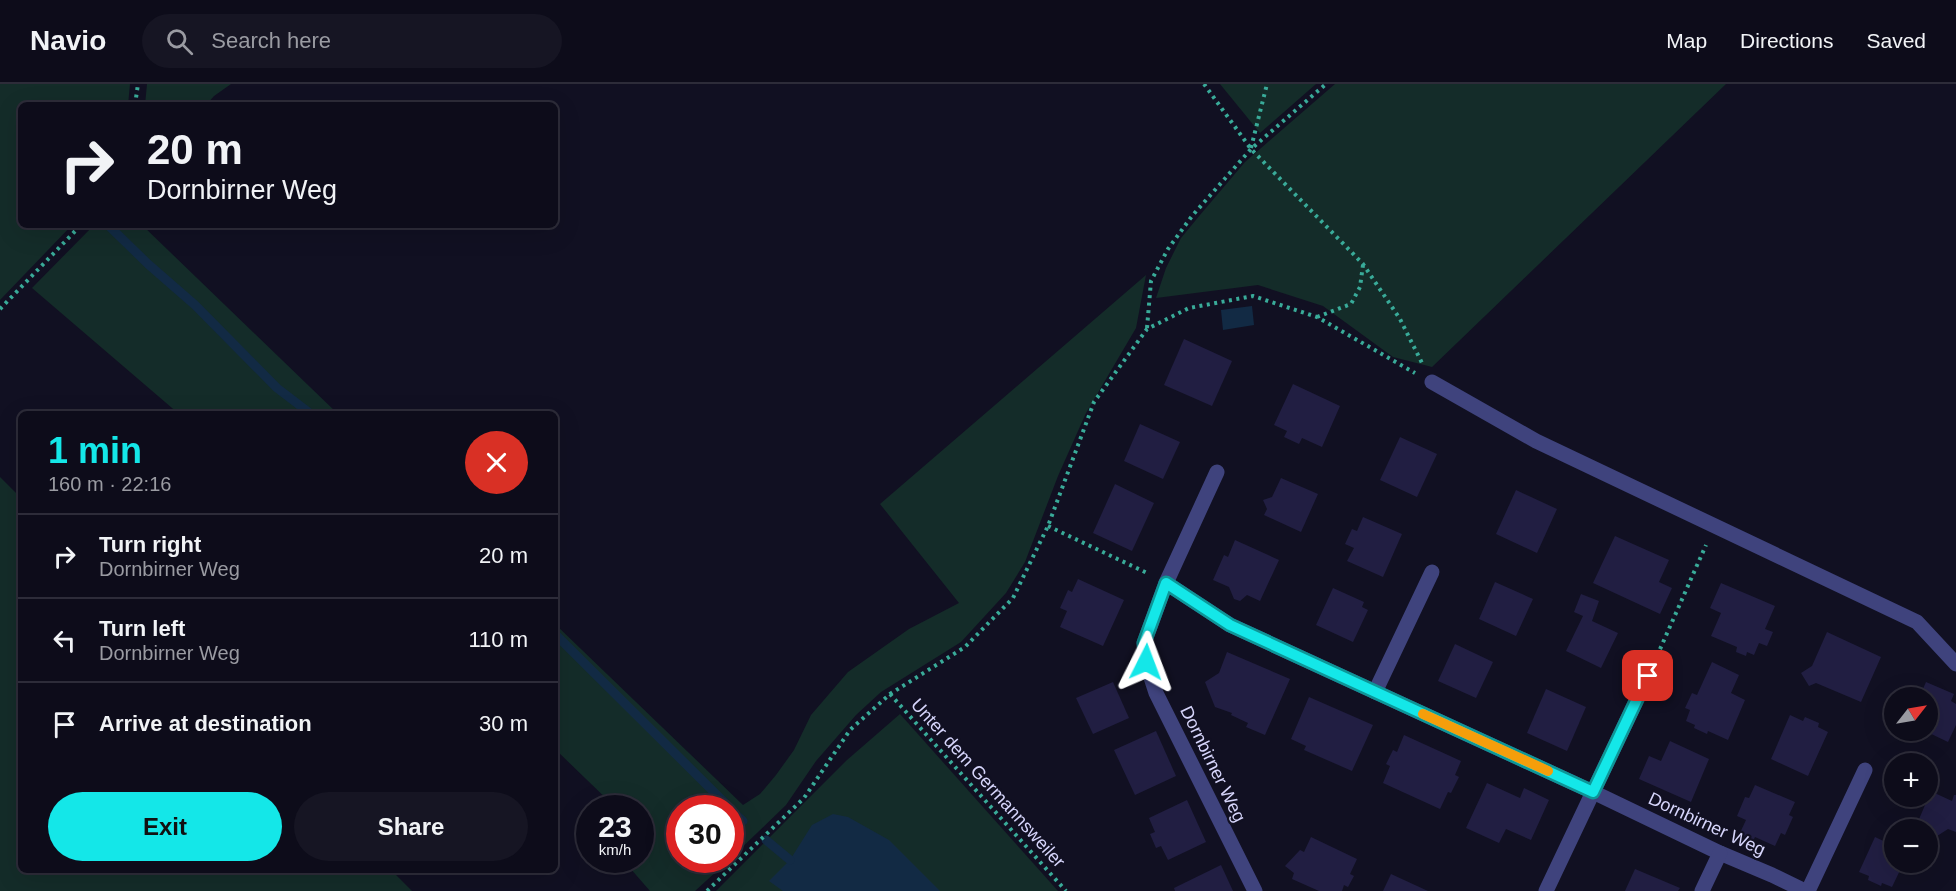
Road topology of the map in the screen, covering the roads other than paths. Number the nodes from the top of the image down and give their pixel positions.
1 (1432, 382) road end
2 (1217, 472) dead end
3 (1432, 572) dead end
4 (1166, 583) junction
5 (1956, 664) edge
6 (1648, 676) road end
7 (1375, 692) junction
8 (1865, 771) dead end
9 (1593, 792) junction
10 (1720, 853) junction
11 (1255, 891) edge
12 (1546, 891) edge
13 (1702, 891) edge
14 (1807, 891) edge

1 - 5 street
2 - 4 street, Dornbirner Weg
3 - 7 street
4 - 7 street, Dornbirner Weg
4 - 11 street, Dornbirner Weg
6 - 9 street
7 - 9 street, Dornbirner Weg
8 - 14 street, Dornbirner Weg
9 - 10 street, Dornbirner Weg
9 - 12 street
10 - 13 street
10 - 14 street, Dornbirner Weg

